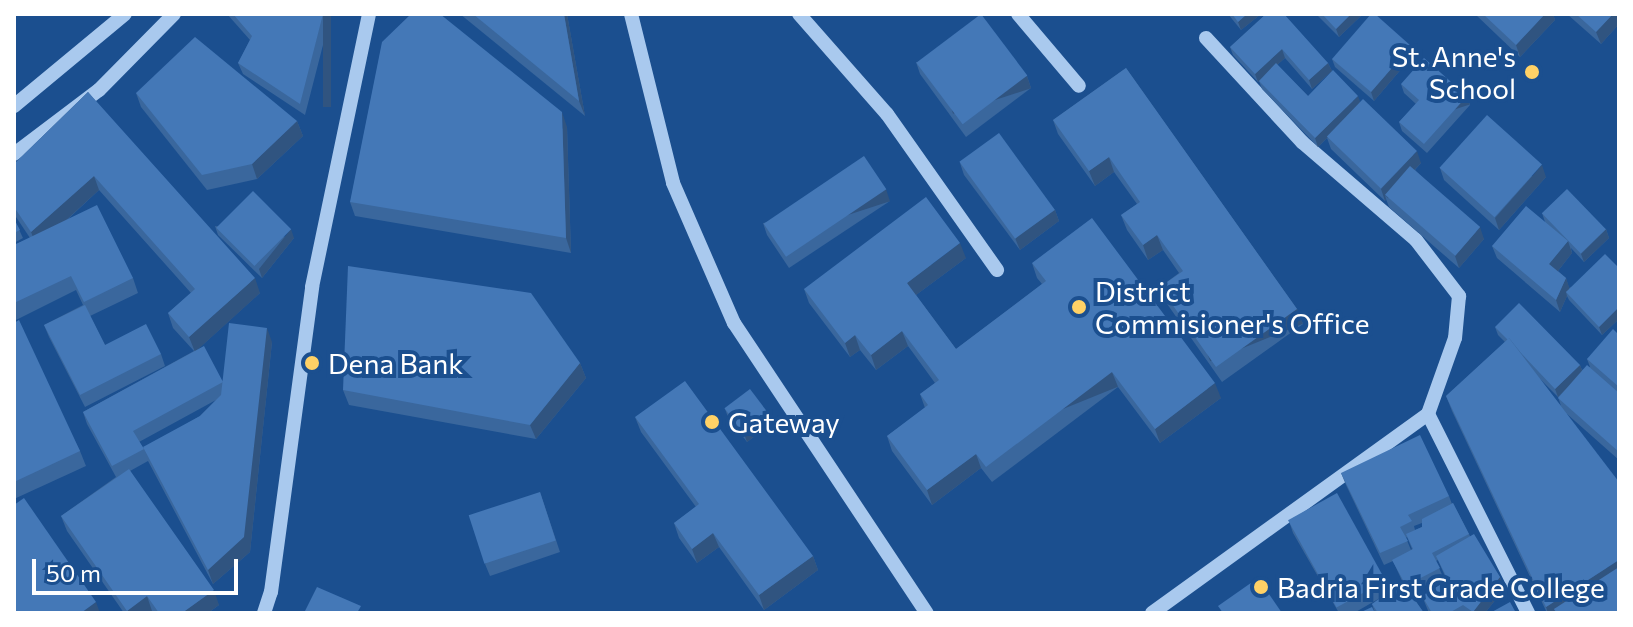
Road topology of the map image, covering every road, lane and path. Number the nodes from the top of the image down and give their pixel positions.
1 (125, 14) edge
2 (174, 14) edge
3 (369, 14) edge
4 (631, 14) edge
5 (799, 14) edge
6 (1018, 14) edge
7 (1206, 38) dead end
8 (1079, 86) dead end
9 (14, 106) edge
10 (14, 154) edge
11 (997, 270) dead end
12 (1428, 414) junction
13 (264, 613) edge
14 (927, 613) edge
15 (1152, 613) edge
16 (1528, 613) edge

1 - 9 street
2 - 10 street
3 - 13 street
4 - 14 street
5 - 11 street
6 - 8 street
7 - 12 street
12 - 15 street
12 - 16 street

